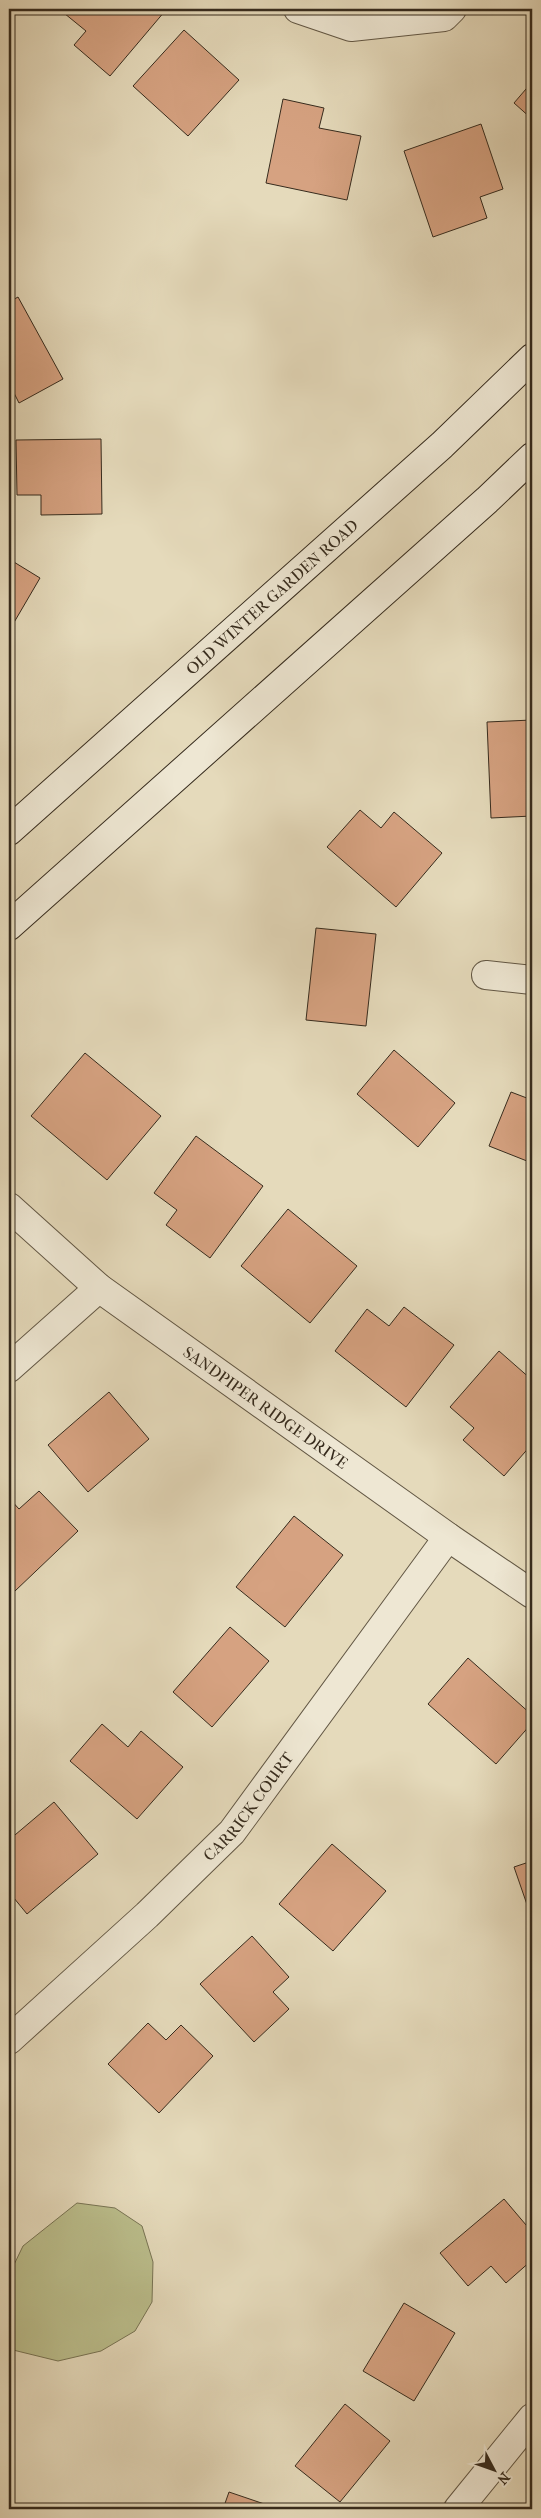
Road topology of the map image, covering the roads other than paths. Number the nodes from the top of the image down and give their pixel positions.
1 (298, 9) edge
2 (452, 9) edge
3 (532, 358) edge
4 (532, 457) edge
5 (9, 831) edge
6 (9, 926) edge
7 (486, 975) dead end
8 (532, 980) edge
9 (9, 1207) edge
10 (99, 1288) junction
11 (9, 1368) edge
12 (448, 1537) junction
13 (532, 1594) edge
14 (9, 2040) edge
15 (532, 2418) edge
16 (458, 2509) edge

1 - 2 street
3 - 5 street, OLD WINTER GARDEN ROAD
4 - 6 street
7 - 8 street
9 - 10 street, SANDPIPER RIDGE DRIVE
10 - 11 street
10 - 12 street, SANDPIPER RIDGE DRIVE
12 - 13 street, SANDPIPER RIDGE DRIVE
12 - 14 street, CARRICK COURT
15 - 16 street

